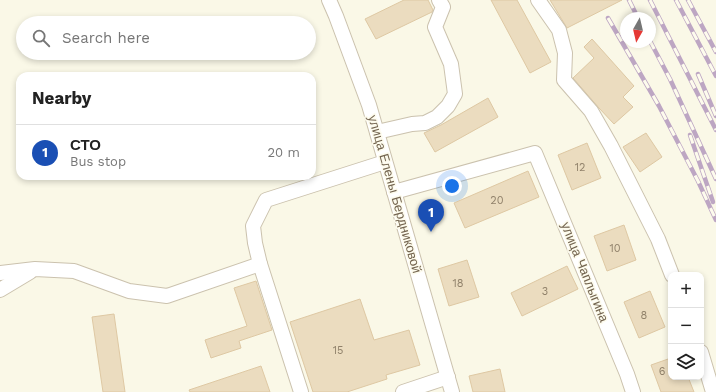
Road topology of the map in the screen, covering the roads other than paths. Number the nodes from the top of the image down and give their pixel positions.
1 (329, 0) edge
2 (440, 0) edge
3 (538, 0) edge
4 (377, 132) junction
5 (385, 162) junction
6 (394, 192) junction
7 (260, 264) junction
8 (35, 269) junction
9 (671, 272) edge
10 (0, 273) edge
11 (0, 290) edge
12 (704, 362) edge
13 (448, 377) junction
14 (301, 392) edge
15 (403, 392) edge
16 (452, 392) edge
17 (633, 392) edge
18 (713, 392) edge

1 - 4 street, улица Елены Бердниковой
2 - 4 street
3 - 9 street
4 - 5 street, улица Елены Бердниковой
5 - 6 street, улица Елены Бердниковой
5 - 7 street
6 - 13 street, улица Елены Бердниковой
6 - 17 street, улица Чаплыгина
7 - 8 street
7 - 14 street
8 - 10 street
8 - 11 street
12 - 18 street
13 - 15 street
13 - 16 street, улица Елены Бердниковой

